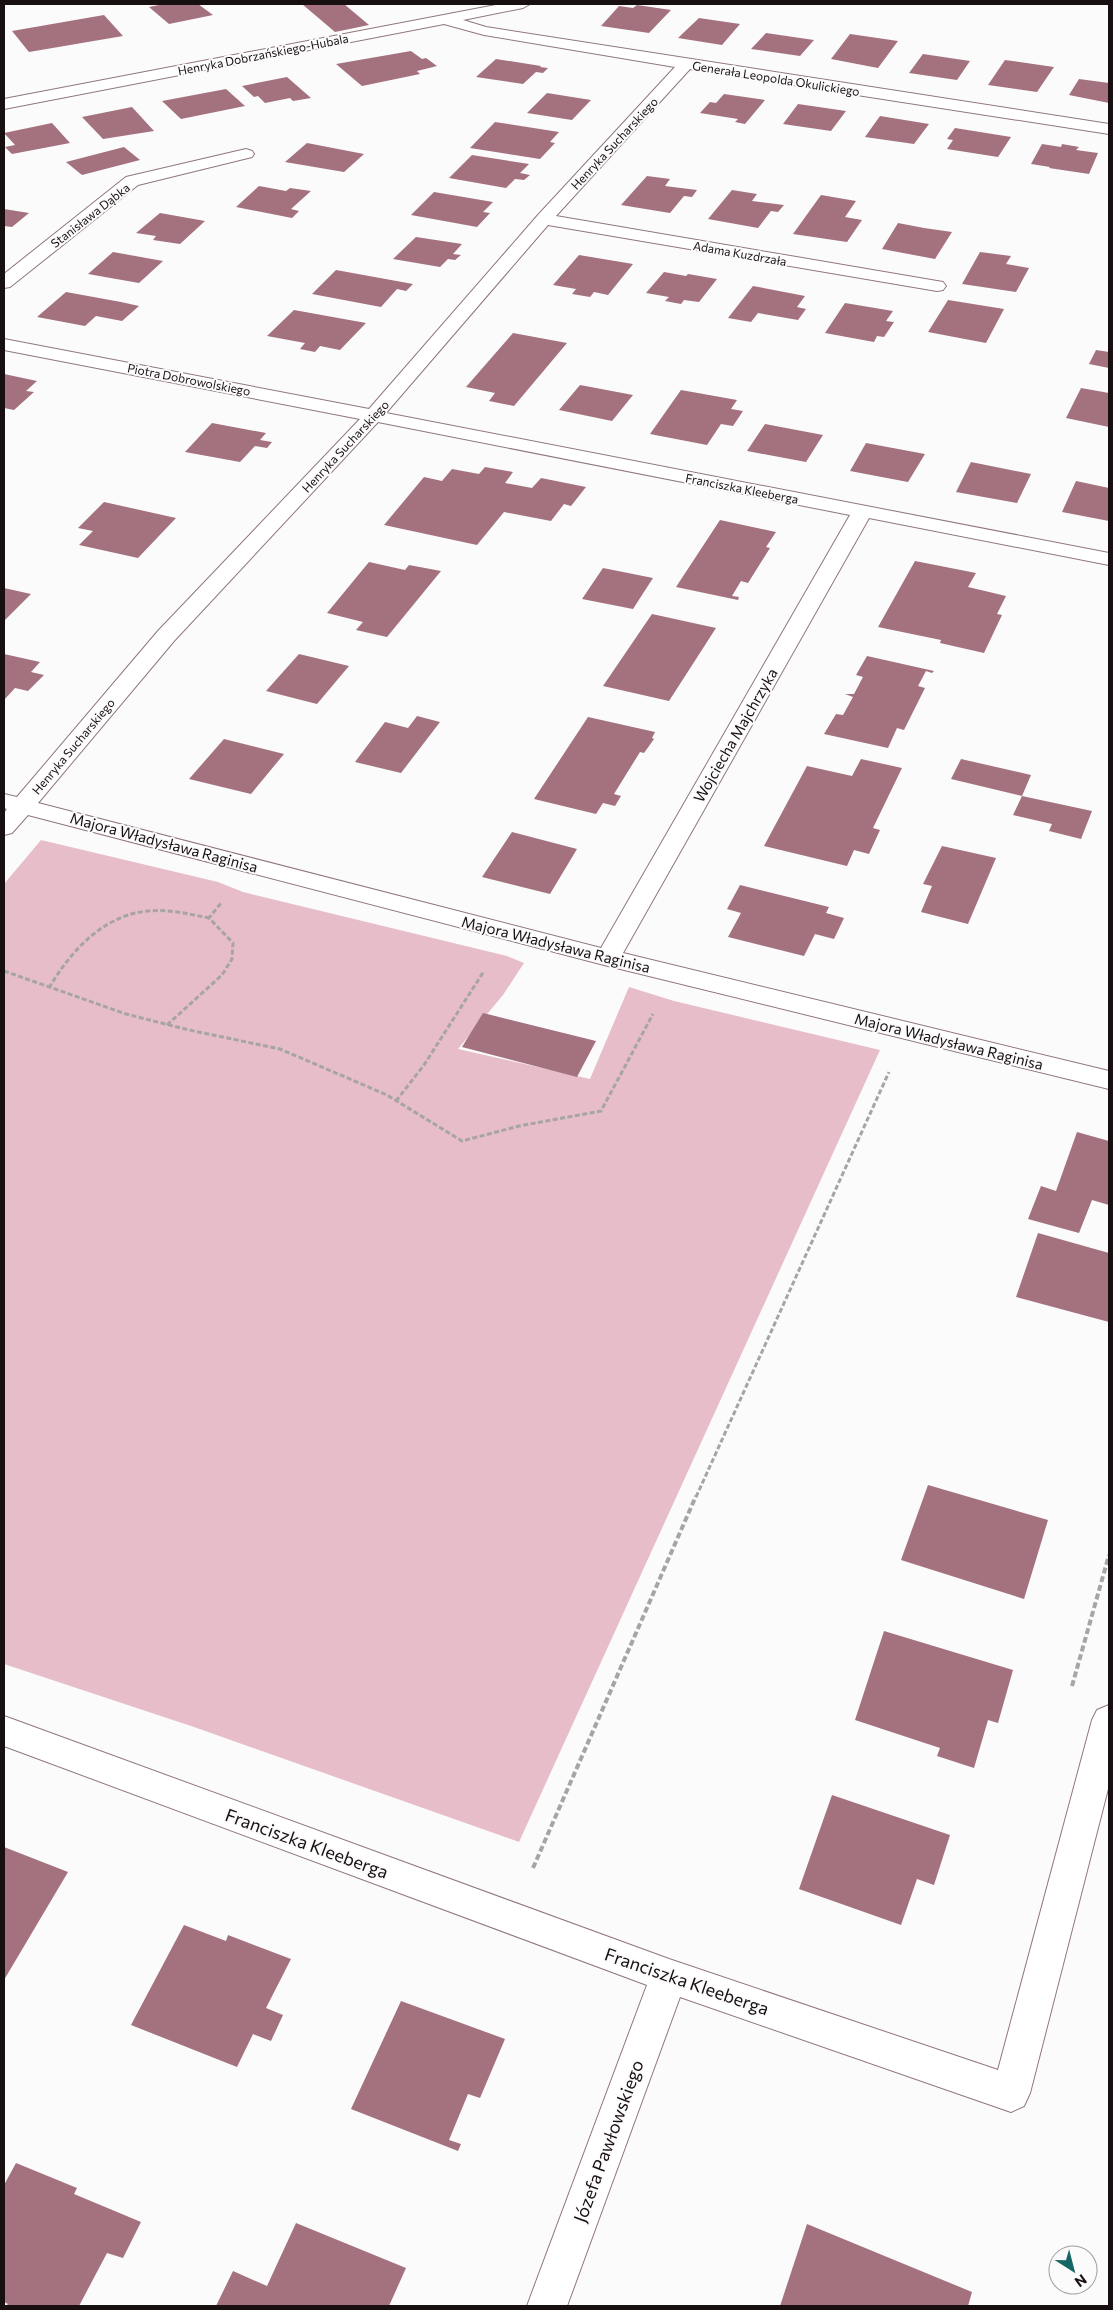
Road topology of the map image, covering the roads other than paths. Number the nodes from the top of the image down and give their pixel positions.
1 (523, 4) edge
2 (475, 8) edge
3 (444, 19) junction
4 (686, 64) junction
5 (4, 104) edge
6 (1109, 129) edge
7 (246, 154) dead end
8 (544, 219) junction
9 (4, 283) edge
10 (937, 286) dead end
11 (4, 344) edge
12 (374, 415) junction
13 (862, 512) junction
14 (1109, 559) edge
15 (14, 803) edge
16 (4, 828) edge
17 (608, 958) junction
18 (1109, 1080) edge
19 (1109, 1720) edge
20 (4, 1731) edge
21 (669, 1976) junction
22 (547, 2306) edge

1 - 2 street, Henryka Dobrzańskiego-Hubala
2 - 3 street, Henryka Dobrzańskiego-Hubala
3 - 4 street, Generała Leopolda Okulickiego
3 - 5 street, Henryka Dobrzańskiego-Hubala
4 - 6 street, Generała Leopolda Okulickiego
4 - 8 street, Henryka Sucharskiego
7 - 9 street, Stanisława Dąbka
8 - 10 street, Adama Kuzdrzała
8 - 12 street, Henryka Sucharskiego
11 - 12 street, Piotra Dobrowolskiego
12 - 13 street, Franciszka Kleeberga
12 - 15 street, Henryka Sucharskiego
13 - 14 street, Franciszka Kleeberga
13 - 17 street, Wojciecha Majchrzyka
15 - 16 street, Henryka Sucharskiego
15 - 17 street, Majora Władysława Raginisa
17 - 18 street, Majora Władysława Raginisa
19 - 21 street, Franciszka Kleeberga
20 - 21 street, Franciszka Kleeberga
21 - 22 street, Józefa Pawłowskiego

